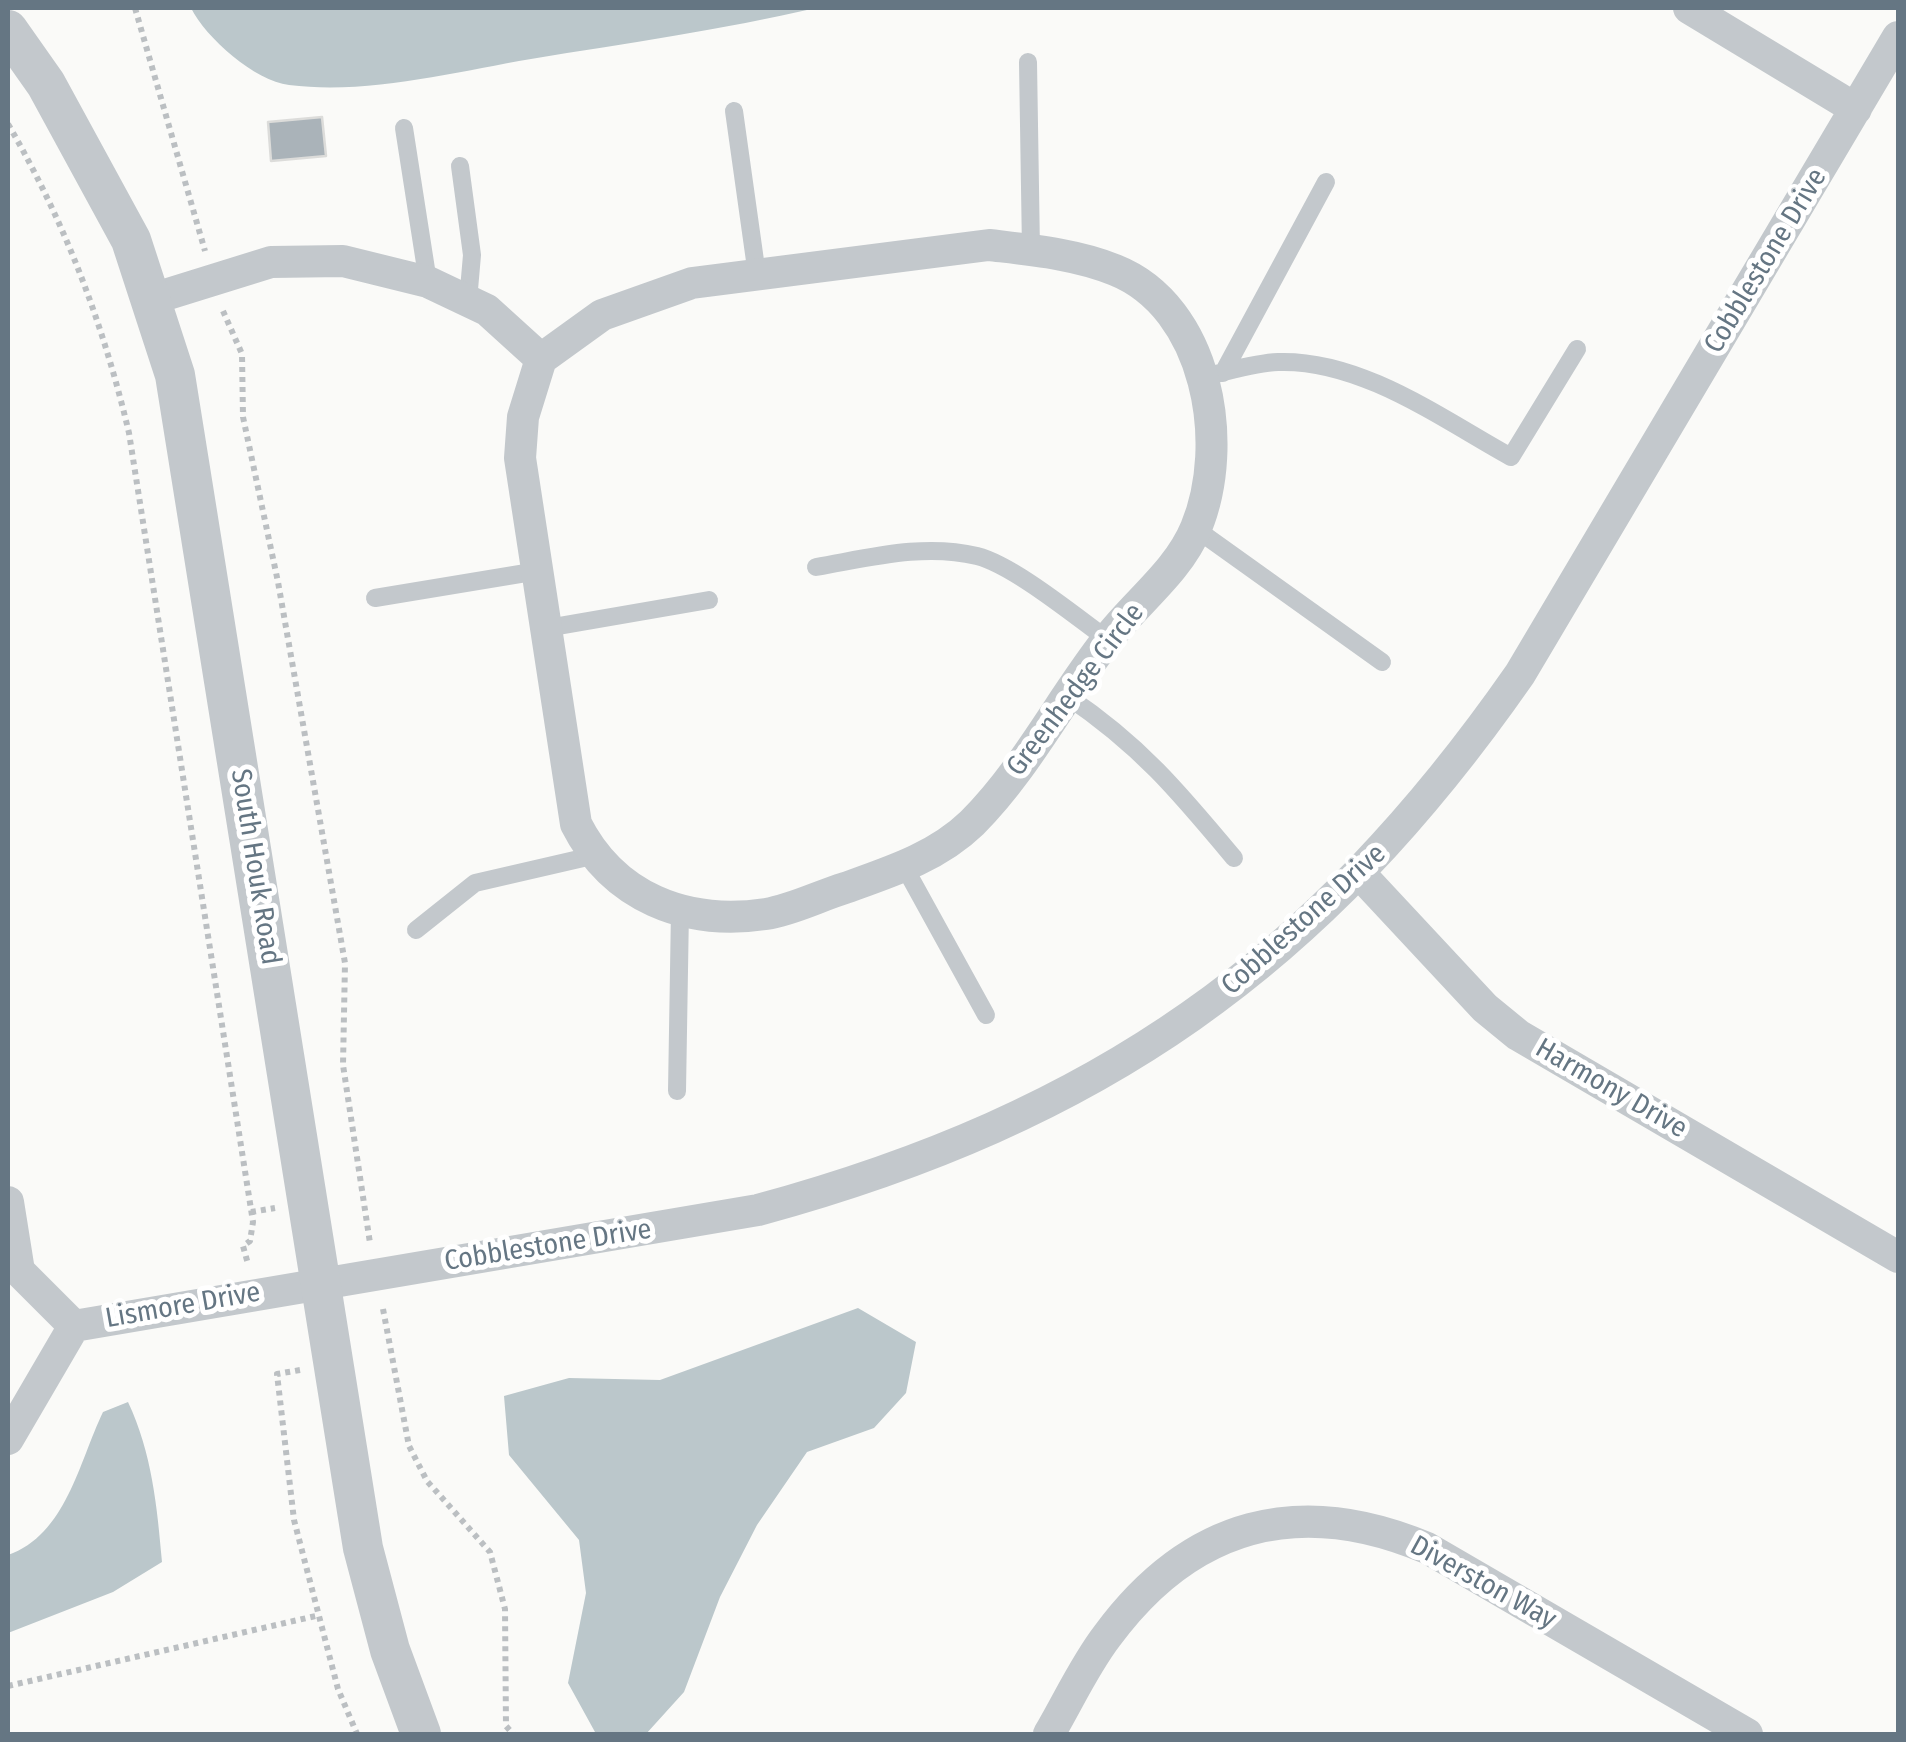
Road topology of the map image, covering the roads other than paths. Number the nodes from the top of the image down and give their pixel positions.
1 (1690, 8) edge
2 (8, 30) edge
3 (1898, 37) edge
4 (1028, 62) dead end
5 (1856, 109) junction
6 (734, 111) dead end
7 (404, 128) dead end
8 (460, 166) dead end
9 (1326, 182) dead end
10 (1030, 250) junction
11 (757, 275) junction
12 (428, 282) junction
13 (152, 299) junction
14 (468, 302) junction
15 (1577, 349) dead end
16 (541, 358) junction
17 (1213, 375) junction
18 (1196, 529) junction
19 (816, 567) dead end
20 (538, 571) junction
21 (374, 598) dead end
22 (709, 600) dead end
23 (547, 628) junction
24 (1108, 639) junction
25 (1382, 662) dead end
26 (1068, 696) junction
27 (592, 856) junction
28 (1234, 858) dead end
29 (905, 868) junction
30 (1360, 874) junction
31 (680, 910) junction
32 (416, 930) dead end
33 (986, 1015) dead end
34 (678, 1092) dead end
35 (8, 1202) edge
36 (1898, 1258) edge
37 (320, 1282) junction
38 (74, 1326) junction
39 (8, 1440) edge
40 (422, 1734) edge
41 (1049, 1734) edge
42 (1747, 1734) edge

1 - 5 street
2 - 13 street, South Houk Road
3 - 5 street, Cobblestone Drive
4 - 10 lane
5 - 30 street, Cobblestone Drive
6 - 11 lane
7 - 12 lane
8 - 14 lane
9 - 17 lane
10 - 11 street, Greenhedge Circle
10 - 17 street, Greenhedge Circle
11 - 16 street, Greenhedge Circle
12 - 13 street
12 - 14 street
13 - 37 street, South Houk Road
14 - 16 street
15 - 17 lane
16 - 20 street, Greenhedge Circle
17 - 18 street, Greenhedge Circle
18 - 24 street, Greenhedge Circle
18 - 25 lane
19 - 24 lane
20 - 21 lane
20 - 23 street, Greenhedge Circle
22 - 23 lane
23 - 27 street, Greenhedge Circle
24 - 26 street, Greenhedge Circle
26 - 28 lane
26 - 29 street, Greenhedge Circle
27 - 31 street, Greenhedge Circle
27 - 32 lane
29 - 31 street, Greenhedge Circle
29 - 33 lane
30 - 36 street, Harmony Drive
30 - 37 street, Cobblestone Drive
31 - 34 lane
35 - 38 street, Lismore Drive
37 - 38 street, Lismore Drive
37 - 40 street, South Houk Road
38 - 39 street
41 - 42 street, Diverston Way

